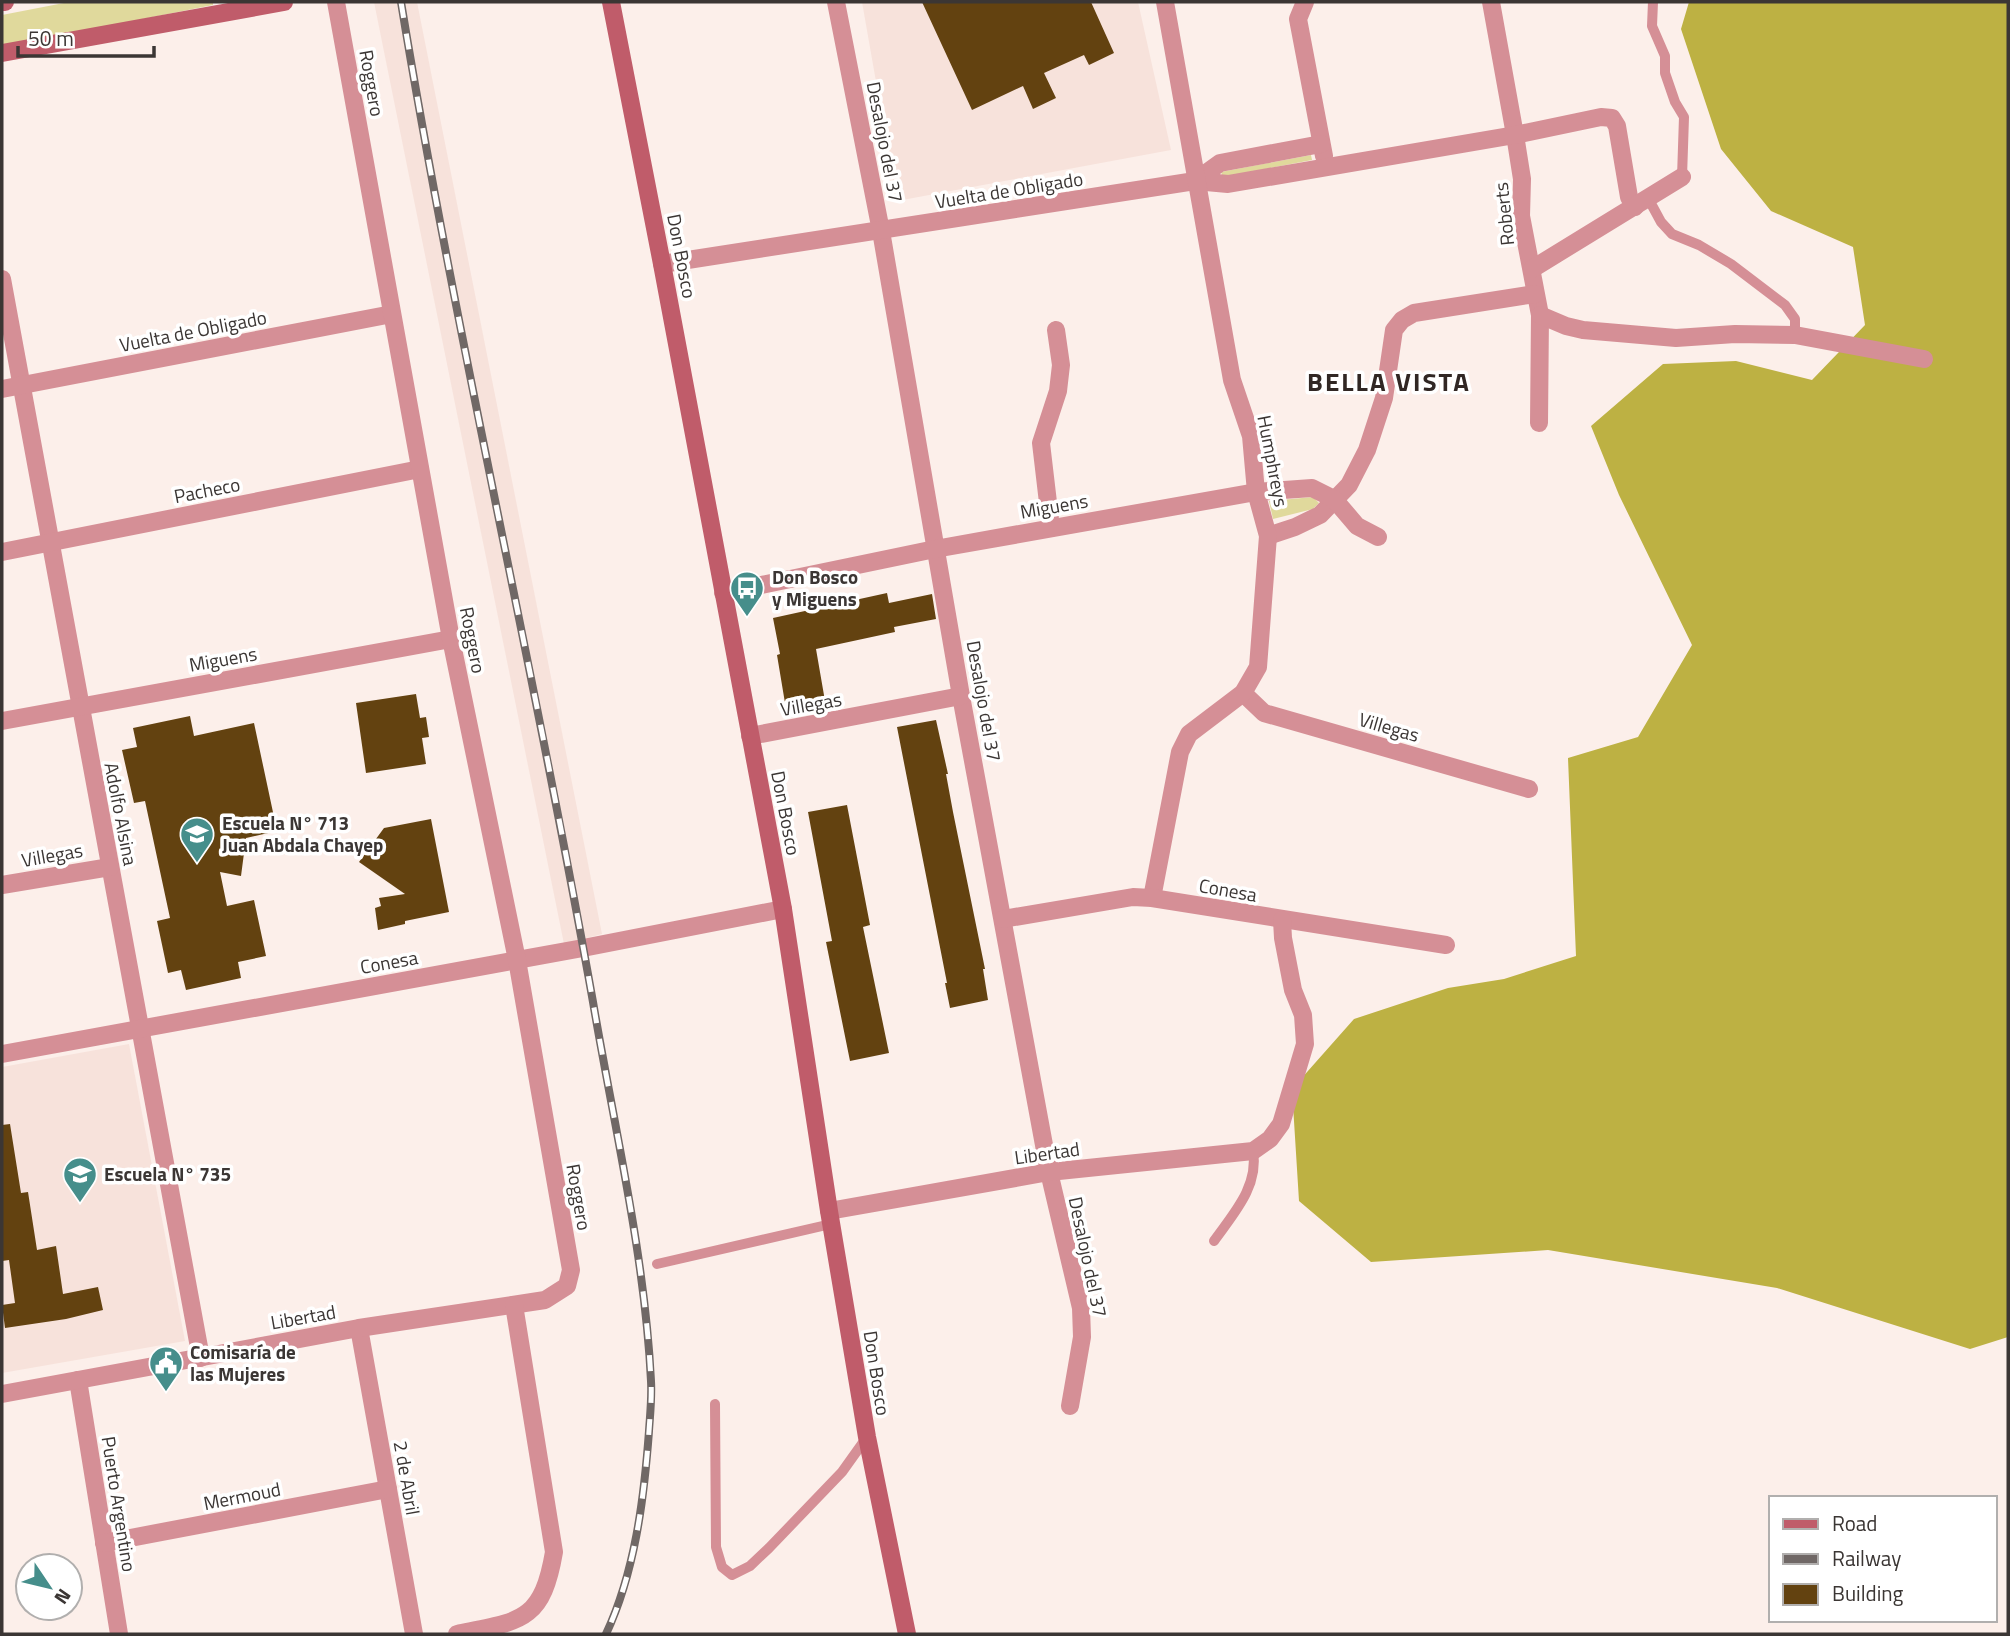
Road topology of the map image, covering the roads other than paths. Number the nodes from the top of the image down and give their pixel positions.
1 (284, 2) edge
2 (336, 2) edge
3 (611, 2) edge
4 (836, 2) edge
5 (1165, 2) edge
6 (1305, 2) edge
7 (1490, 2) edge
8 (1653, 2) edge
9 (224, 7) edge
10 (2, 53) edge
11 (1516, 135) junction
12 (1321, 144) junction
13 (1326, 168) junction
14 (1682, 177) joint
15 (1195, 181) junction
16 (1642, 203) junction
17 (881, 232) junction
18 (662, 264) junction
19 (1532, 269) junction
20 (2, 279) edge
21 (1535, 294) junction
22 (392, 314) junction
23 (1540, 315) junction
24 (1056, 330) dead end
25 (1795, 335) junction
26 (1924, 359) dead end
27 (21, 385) junction
28 (2, 389) edge
29 (1539, 423) dead end
30 (420, 469) junction
31 (1256, 492) junction
32 (1334, 499) junction
33 (1051, 528) junction
34 (1268, 536) junction
35 (1378, 537) dead end
36 (50, 543) junction
37 (935, 549) junction
38 (2, 552) edge
39 (723, 593) junction
40 (451, 639) junction
41 (1243, 693) junction
42 (961, 696) junction
43 (79, 707) junction
44 (2, 721) edge
45 (750, 736) junction
46 (1529, 789) dead end
47 (110, 867) junction
48 (2, 885) edge
49 (1152, 898) junction
50 (783, 909) junction
51 (1003, 919) junction
52 (1282, 920) junction
53 (1446, 945) dead end
54 (517, 960) junction
55 (140, 1029) junction
56 (2, 1054) edge
57 (1253, 1151) junction
58 (1049, 1172) junction
59 (830, 1218) junction
60 (1214, 1241) dead end
61 (657, 1264) dead end
62 (567, 1286) joint
63 (514, 1305) junction
64 (359, 1328) junction
65 (201, 1357) junction
66 (78, 1380) junction
67 (2, 1394) edge
68 (715, 1404) dead end
69 (1070, 1406) dead end
70 (867, 1437) junction
71 (388, 1489) junction
72 (104, 1543) junction
73 (119, 1634) edge
74 (414, 1634) edge
75 (457, 1634) edge
76 (907, 1634) edge

1 - 9 street
2 - 22 street, Roggero
3 - 18 street, Don Bosco
4 - 17 street, Desalojo del 37
5 - 15 street, Humphreys
6 - 12 street
7 - 11 street, Roberts
8 - 14 lane
9 - 10 street
11 - 13 street, Vuelta de Obligado
11 - 16 street, Vuelta de Obligado
11 - 19 street, Roberts
12 - 13 street
12 - 15 street, Vuelta de Obligado
13 - 15 street, Vuelta de Obligado
14 - 16 street
15 - 17 street, Vuelta de Obligado
15 - 31 street, Humphreys
16 - 19 street
16 - 25 lane
17 - 18 street, Vuelta de Obligado
17 - 37 street, Desalojo del 37
18 - 39 street, Don Bosco
19 - 21 street, Roberts
20 - 27 street, Adolfo Alsina
21 - 23 street, Roberts
21 - 32 street
22 - 27 street, Vuelta de Obligado
22 - 30 street, Roggero
23 - 25 street
23 - 29 street, Roberts
24 - 33 street
25 - 26 street
27 - 28 street, Vuelta de Obligado
27 - 36 street, Adolfo Alsina
30 - 36 street, Pacheco
30 - 40 street, Roggero
31 - 32 street, Miguens
31 - 33 street, Miguens
31 - 34 street, Humphreys
32 - 34 street
32 - 35 street
33 - 37 street, Miguens
34 - 41 street, Humphreys
36 - 38 street, Pacheco
36 - 43 street, Adolfo Alsina
37 - 39 street, Miguens
37 - 42 street, Desalojo del 37
39 - 45 street, Don Bosco
40 - 43 street, Miguens
40 - 54 street, Roggero
41 - 46 street, Villegas
41 - 49 street, Humphreys
42 - 45 street, Villegas
42 - 51 street, Desalojo del 37
43 - 44 street, Miguens
43 - 47 street, Adolfo Alsina
45 - 50 street, Don Bosco
47 - 48 street, Villegas
47 - 55 street, Adolfo Alsina
49 - 51 street, Conesa
49 - 52 street, Conesa
50 - 54 street, Conesa
50 - 59 street, Don Bosco
51 - 58 street, Desalojo del 37
52 - 53 street, Conesa
52 - 57 street, Libertad
54 - 55 street, Conesa
54 - 62 street, Roggero
55 - 56 street, Conesa
55 - 65 street, Adolfo Alsina
57 - 58 street, Libertad
57 - 60 lane
58 - 59 street, Libertad
58 - 69 street, Desalojo del 37
59 - 61 lane
59 - 70 street, Don Bosco
62 - 63 street, Libertad
63 - 64 street, Libertad
63 - 75 street
64 - 65 street, Libertad
64 - 71 street, 2 de Abril
65 - 66 street, Libertad
66 - 67 street, Libertad
66 - 72 street, Puerto Argentino
68 - 70 lane
70 - 76 street, Don Bosco
71 - 72 street, Mermoud
71 - 74 street, 2 de Abril
72 - 73 street, Puerto Argentino

